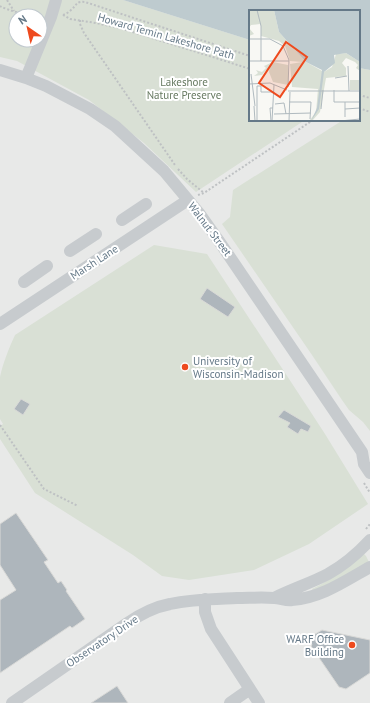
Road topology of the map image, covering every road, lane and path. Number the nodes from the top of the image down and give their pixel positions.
1 (56, 0) edge
2 (80, 20) junction
3 (249, 56) edge
4 (249, 69) edge
5 (0, 70) edge
6 (29, 82) junction
7 (360, 95) edge
8 (370, 98) edge
9 (81, 104) junction
10 (360, 108) edge
11 (370, 112) edge
12 (310, 121) edge
13 (93, 123) dead end
14 (204, 192) junction
15 (188, 200) junction
16 (146, 204) dead end
17 (122, 220) dead end
18 (96, 234) dead end
19 (70, 251) dead end
20 (47, 266) dead end
21 (24, 282) dead end
22 (0, 324) edge
23 (0, 425) edge
24 (366, 454) edge
25 (370, 474) edge
26 (78, 506) dead end
27 (370, 540) edge
28 (370, 567) edge
29 (274, 598) junction
30 (205, 599) junction
31 (250, 689) junction
32 (12, 703) edge
33 (230, 703) edge
34 (259, 703) edge

1 - 6 street
2 - 3 path, Howard Temin Lakeshore Path
2 - 4 path, Howard Temin Lakeshore Path
2 - 14 path
5 - 6 street, Walnut Street
6 - 9 street, Walnut Street
7 - 8 path
9 - 13 street
9 - 15 street, Walnut Street
10 - 11 path
12 - 14 path
14 - 15 path
15 - 22 street, Marsh Lane
15 - 24 street, Walnut Street
16 - 17 street
18 - 19 street
20 - 21 street
23 - 26 path
24 - 25 street, Walnut Street
27 - 29 street, Observatory Drive
28 - 29 street, Observatory Drive
29 - 30 street, Observatory Drive
30 - 31 street
30 - 32 street, Observatory Drive
31 - 33 street
31 - 34 street

